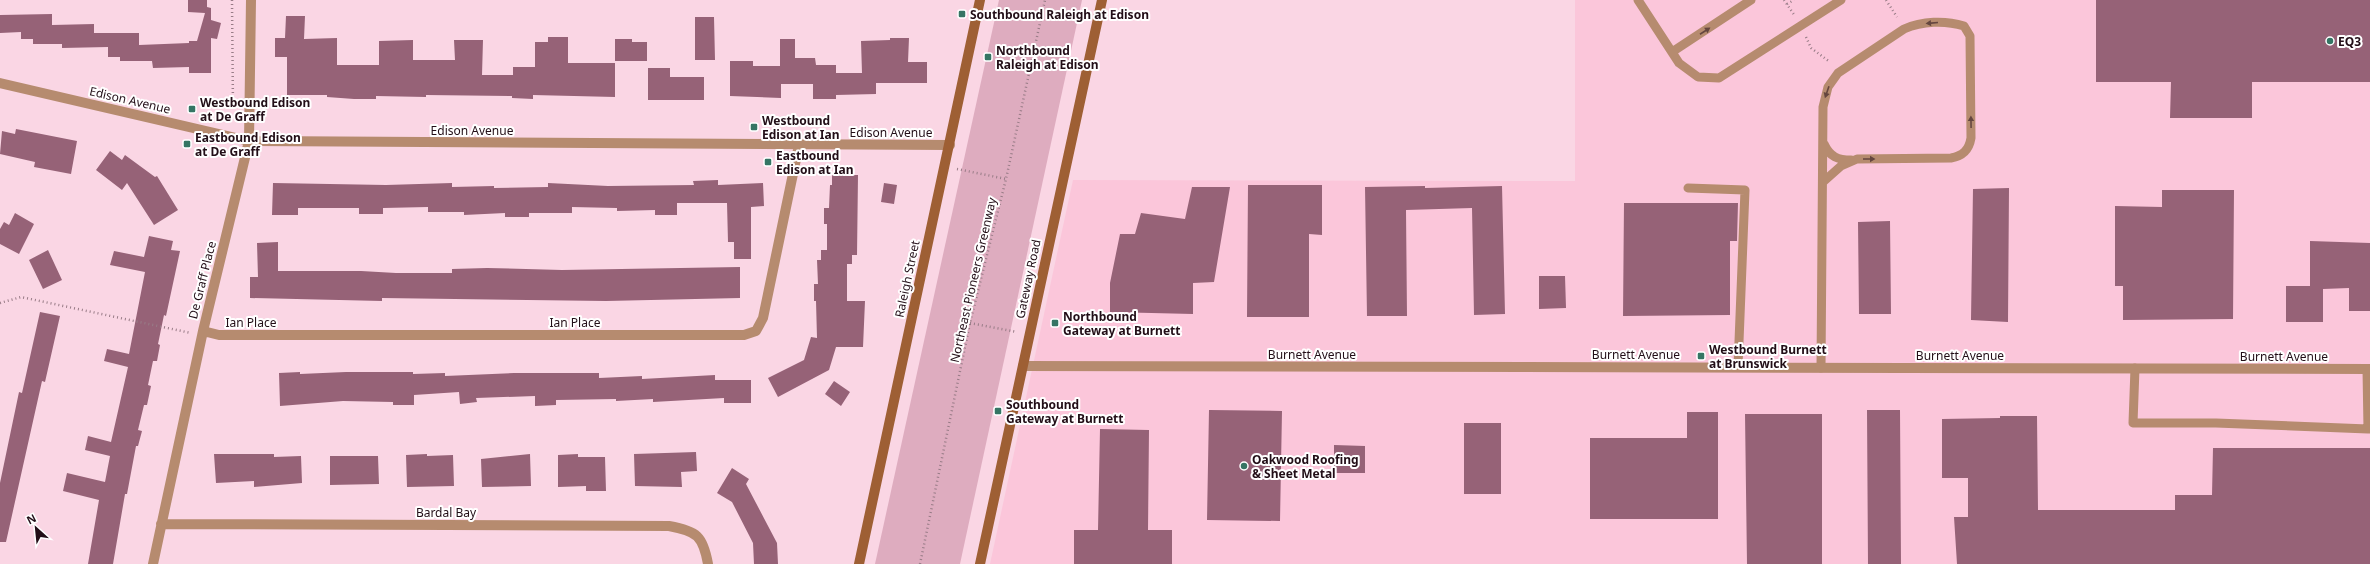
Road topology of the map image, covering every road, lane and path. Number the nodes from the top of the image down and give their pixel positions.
1 (232, 0) edge
2 (251, 0) edge
3 (980, 0) edge
4 (1045, 0) edge
5 (1102, 0) edge
6 (1638, 0) edge
7 (1751, 0) edge
8 (1794, 0) edge
9 (1841, 0) edge
10 (1886, 0) edge
11 (1787, 4) dead end
12 (1897, 17) dead end
13 (1672, 52) junction
14 (0, 83) edge
15 (233, 109) dead end
16 (1823, 140) junction
17 (249, 141) junction
18 (950, 144) junction
19 (799, 145) junction
20 (1852, 160) junction
21 (945, 166) junction
22 (1006, 179) junction
23 (1823, 182) junction
24 (1688, 188) dead end
25 (0, 303) edge
26 (970, 323) junction
27 (203, 331) junction
28 (1030, 335) junction
29 (201, 342) junction
30 (1023, 366) junction
31 (1738, 368) junction
32 (1821, 368) junction
33 (2135, 368) junction
34 (2368, 369) edge
35 (2369, 429) edge
36 (161, 524) junction
37 (153, 564) edge
38 (708, 564) edge
39 (859, 564) edge
40 (920, 564) edge
41 (980, 564) edge

1 - 15 path
2 - 17 street, De Graff Place
3 - 18 street, Raleigh Street
4 - 22 path, Northeast Pioneers Greenway
5 - 28 street, Gateway Road
6 - 13 lane
13 -> 7 lane
8 - 11 path
9 - 13 lane
10 - 12 path
14 - 17 street, Edison Avenue
16 - 20 lane
20 -> 16 lane
16 - 23 lane
17 - 19 street, Edison Avenue
17 - 27 street, De Graff Place
18 - 19 street, Edison Avenue
18 - 21 street, Raleigh Street
19 - 27 street, Ian Place
20 - 23 lane
21 - 22 path
21 - 39 street, Raleigh Street
22 - 26 path, Northeast Pioneers Greenway
23 - 32 lane
24 - 31 lane
25 - 29 path
26 - 28 path
26 - 40 path, Northeast Pioneers Greenway
27 - 29 street, De Graff Place
28 - 30 street, Gateway Road
29 - 36 street, De Graff Place
30 - 31 street, Burnett Avenue
30 - 41 street, Gateway Road
31 - 32 street, Burnett Avenue
32 - 33 street, Burnett Avenue
33 - 34 street, Burnett Avenue
33 - 35 lane
34 - 35 lane
36 - 37 street, De Graff Place
36 - 38 street, Bardal Bay

